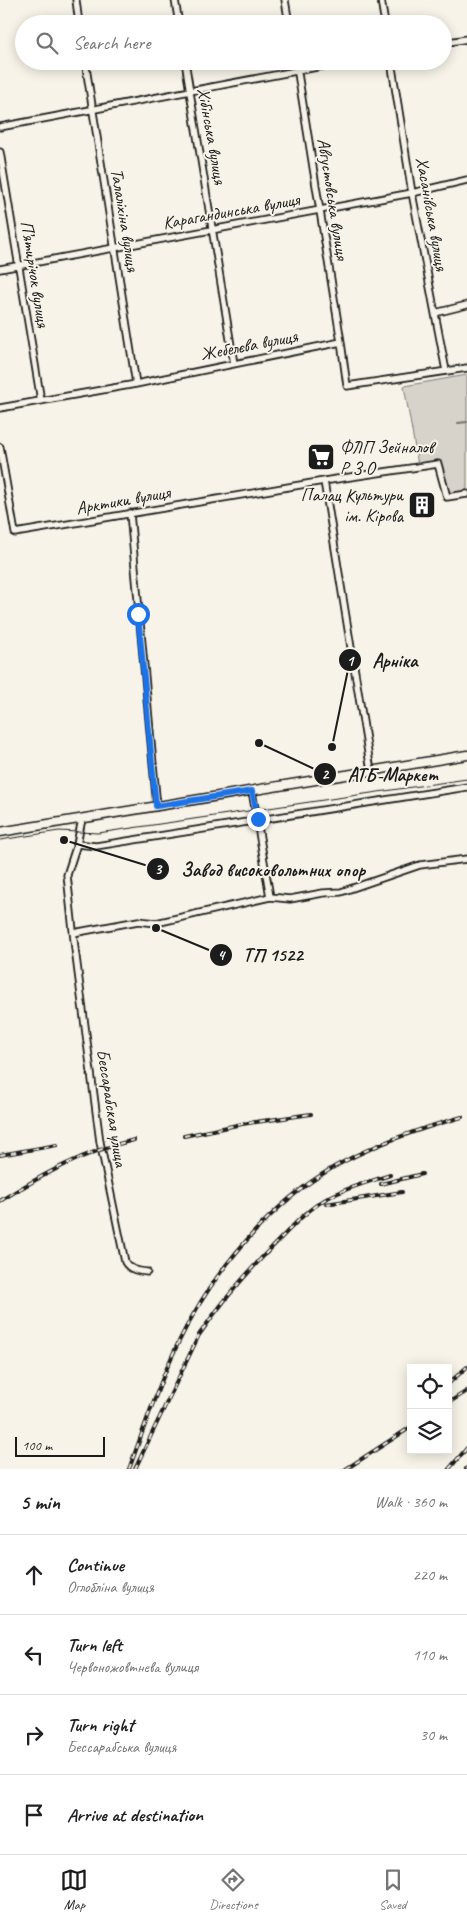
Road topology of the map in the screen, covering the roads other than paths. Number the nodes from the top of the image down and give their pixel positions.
1 (76, 0) edge
2 (175, 0) edge
3 (285, 0) edge
4 (382, 0) edge
5 (78, 15) edge
6 (178, 15) edge
7 (288, 15) edge
8 (384, 15) edge
9 (467, 39) edge
10 (452, 42) edge
11 (86, 70) edge
12 (185, 70) edge
13 (302, 70) edge
14 (392, 70) edge
15 (297, 71) junction
16 (189, 92) junction
17 (92, 110) junction
18 (0, 128) edge
19 (0, 152) edge
20 (467, 180) edge
21 (412, 193) junction
22 (319, 210) junction
23 (213, 228) junction
24 (115, 248) junction
25 (18, 266) junction
26 (0, 269) edge
27 (467, 305) edge
28 (435, 313) junction
29 (341, 342) junction
30 (234, 364) junction
31 (467, 368) edge
32 (446, 371) junction
33 (136, 384) junction
34 (41, 401) junction
35 (0, 408) edge
36 (0, 446) edge
37 (324, 481) junction
38 (467, 494) edge
39 (130, 513) junction
40 (467, 756) edge
41 (371, 771) junction
42 (467, 787) edge
43 (252, 791) junction
44 (156, 806) junction
45 (82, 819) junction
46 (258, 819) junction
47 (0, 832) edge
48 (77, 844) junction
49 (467, 859) edge
50 (270, 897) junction
51 (73, 933) junction
52 (147, 1272) dead end

1 - 5 street
2 - 6 street
3 - 7 street
4 - 8 street
9 - 10 street
11 - 17 street, Талаліхіна вулиця
12 - 16 street, Хібінська вулиця
13 - 15 street
14 - 21 street, Хасанівська вулиця
15 - 16 street
15 - 22 street, Августовська вулиця
16 - 17 street
16 - 23 street, Хібінська вулиця
17 - 18 street
17 - 24 street, Талаліхіна вулиця
19 - 25 street, П’ятирічок вулиця
20 - 21 street, Карагандинська вулиця
21 - 22 street, Карагандинська вулиця
21 - 28 street, Хасанівська вулиця
22 - 23 street, Карагандинська вулиця
22 - 29 street, Августовська вулиця
23 - 24 street, Карагандинська вулиця
23 - 30 street, Хібінська вулиця
24 - 25 street, Карагандинська вулиця
24 - 33 street, Талаліхіна вулиця
25 - 26 street, Карагандинська вулиця
25 - 34 street, П’ятирічок вулиця
27 - 28 street
28 - 32 street, Хасанівська вулиця
29 - 30 street, Жебелєва вулиця
29 - 32 street
30 - 33 street, Жебелєва вулиця
31 - 32 street
33 - 34 street, Жебелєва вулиця
34 - 35 street, Жебелєва вулиця
36 - 39 street, Арктики вулиця
37 - 38 street, Арктики вулиця
37 - 39 street, Арктики вулиця
37 - 41 street
39 - 44 street
40 - 41 main road
41 - 43 main road
42 - 46 street
43 - 44 main road
43 - 46 street
44 - 45 main road
45 - 47 main road
45 - 48 street, Бессарабская улица
46 - 48 street
46 - 50 street
48 - 51 street, Бессарабская улица
49 - 50 street
50 - 51 street
51 - 52 street, Бессарабская улица

